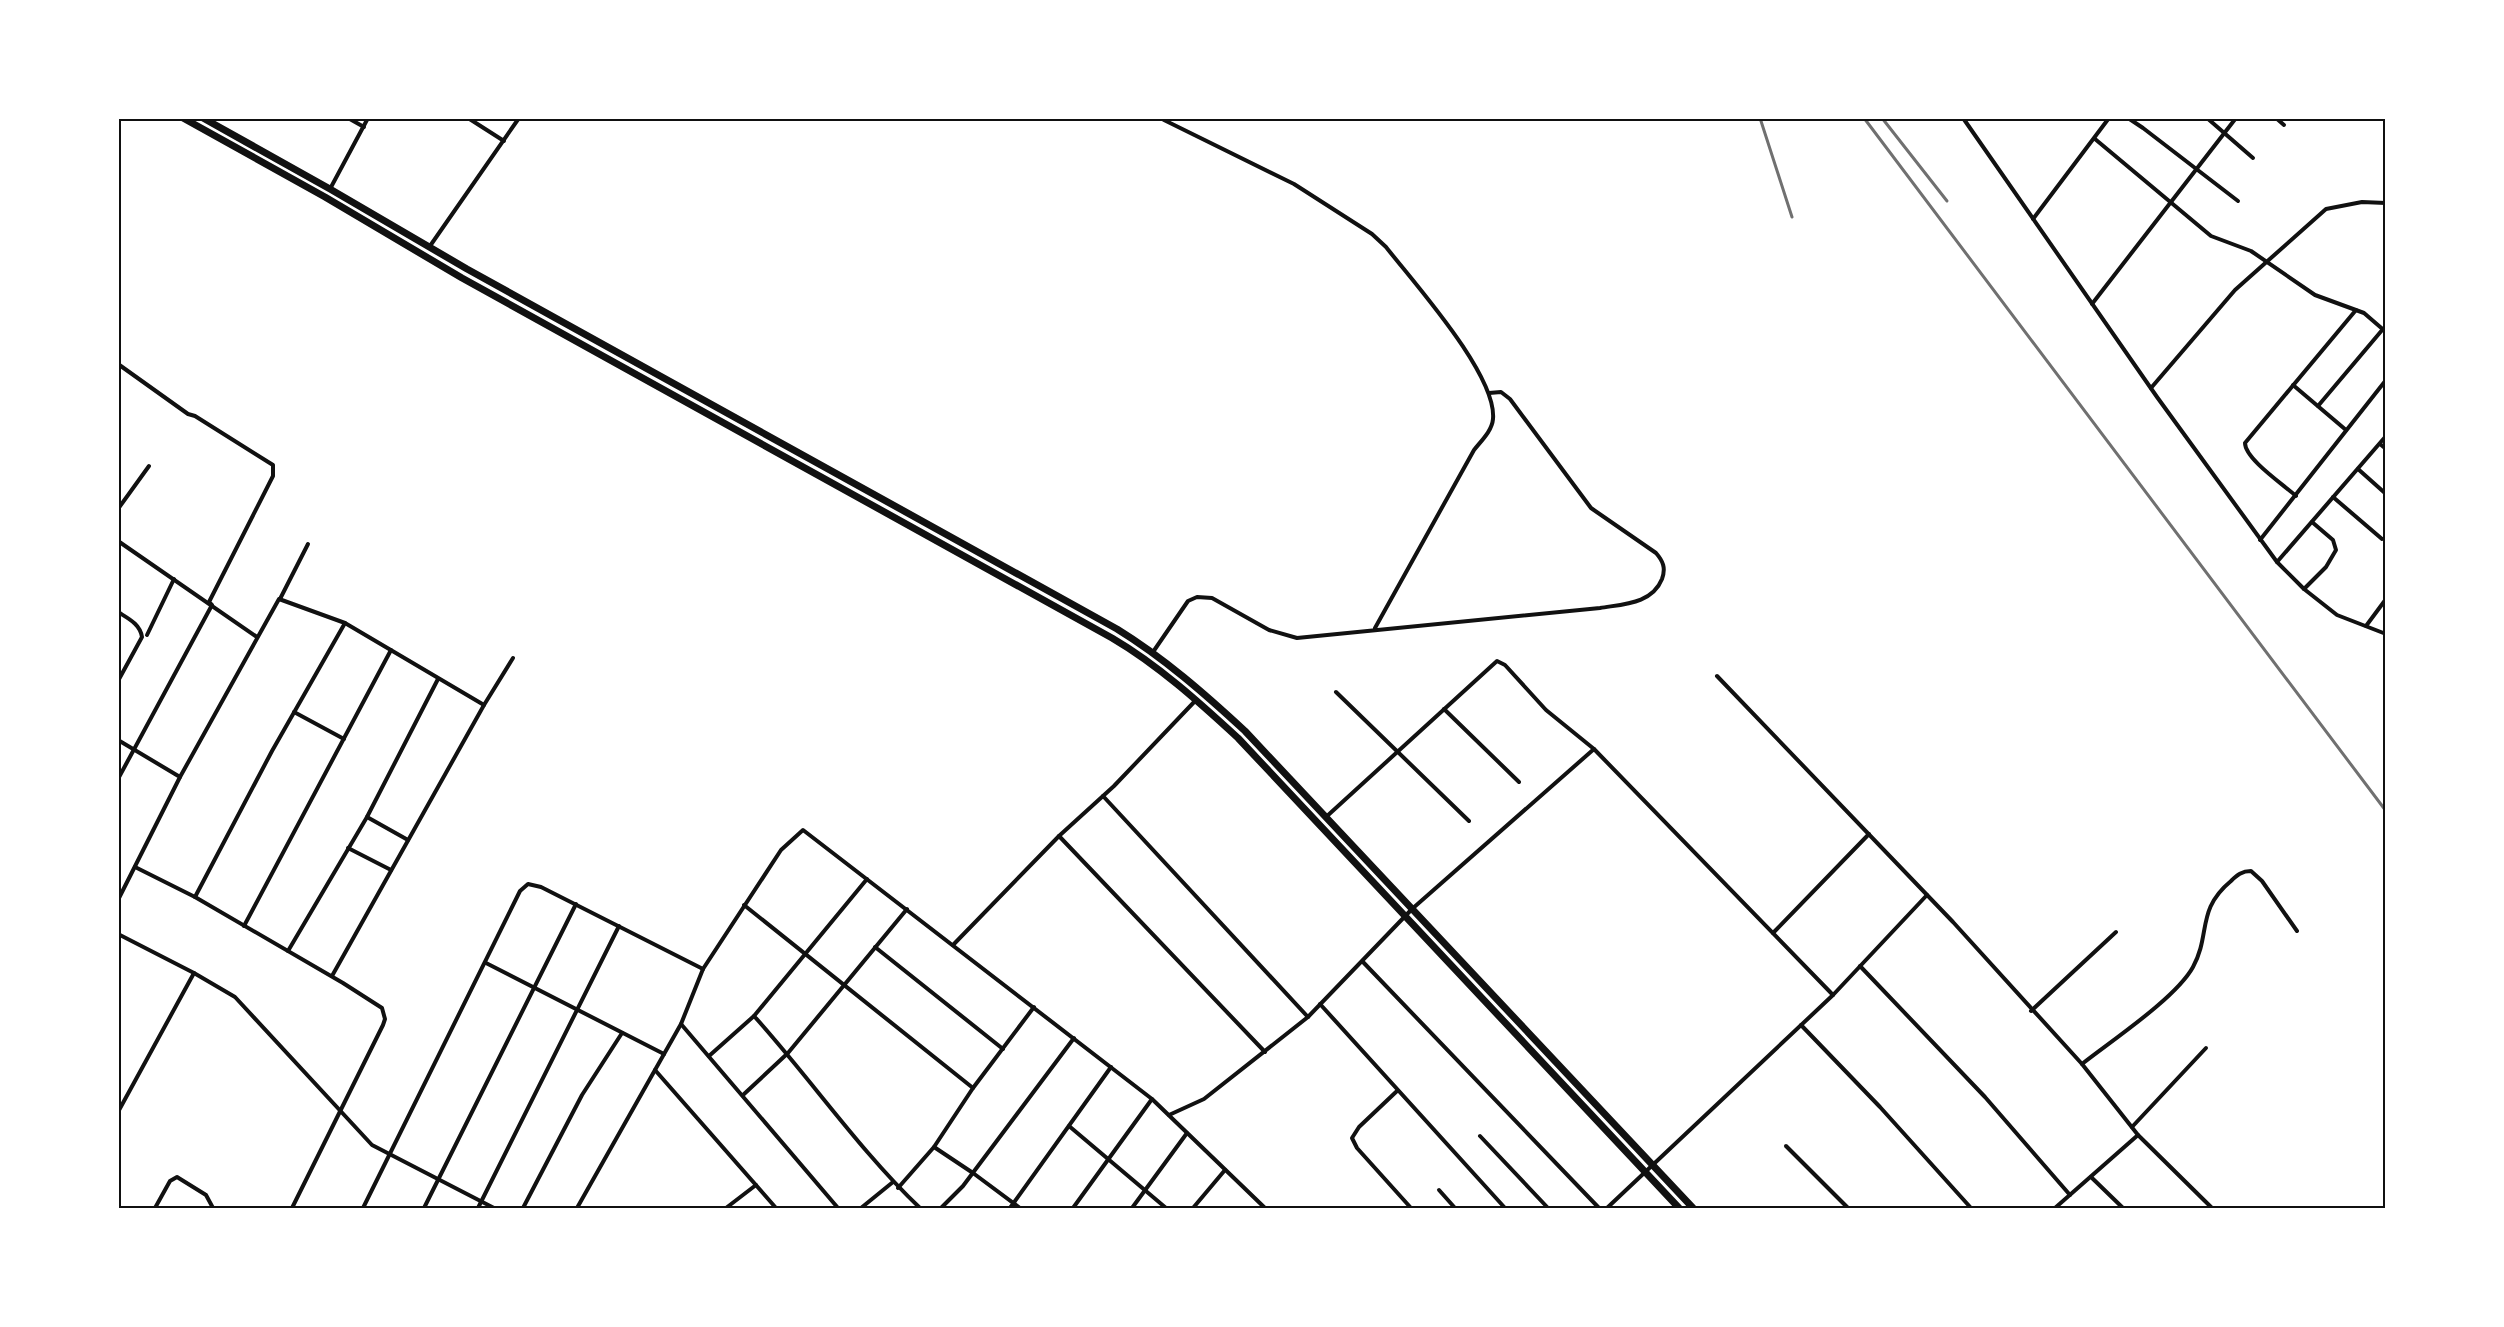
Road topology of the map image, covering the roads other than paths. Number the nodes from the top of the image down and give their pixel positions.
1 (183, 118) edge
2 (204, 118) edge
3 (348, 118) edge
4 (369, 118) edge
5 (468, 118) edge
6 (519, 118) edge
7 (1963, 118) edge
8 (2109, 118) edge
9 (2128, 118) edge
10 (2207, 118) edge
11 (2236, 118) edge
12 (2276, 118) edge
13 (1164, 120) edge
14 (2284, 125) dead end
15 (364, 127) junction
16 (2225, 134) junction
17 (2095, 140) junction
18 (504, 141) junction
19 (2253, 158) dead end
20 (2197, 170) junction
21 (330, 189) junction
22 (2238, 201) dead end
23 (2170, 203) junction
24 (2385, 203) edge
25 (2033, 219) junction
26 (430, 246) junction
27 (2268, 261) junction
28 (2092, 304) junction
29 (2355, 310) junction
30 (2384, 330) edge
31 (118, 364) edge
32 (2385, 380) edge
33 (2293, 384) junction
34 (2151, 388) junction
35 (1489, 393) junction
36 (2318, 406) junction
37 (2346, 430) junction
38 (2385, 436) edge
39 (2380, 444) junction
40 (2385, 449) edge
41 (149, 466) dead end
42 (2358, 469) junction
43 (2385, 494) edge
44 (2296, 496) junction
45 (2333, 497) junction
46 (118, 509) edge
47 (2312, 522) junction
48 (2382, 539) dead end
49 (2260, 540) junction
50 (118, 541) edge
51 (308, 544) dead end
52 (2277, 562) junction
53 (174, 579) junction
54 (2304, 589) junction
55 (279, 599) junction
56 (2385, 599) edge
57 (212, 605) junction
58 (118, 612) edge
59 (345, 623) junction
60 (2366, 626) junction
61 (1374, 629) junction
62 (2385, 634) edge
63 (147, 635) dead end
64 (257, 637) junction
65 (391, 650) junction
66 (1152, 653) junction
67 (513, 658) dead end
68 (1717, 676) dead end
69 (438, 679) junction
70 (118, 681) edge
71 (1336, 692) dead end
72 (1196, 700) junction
73 (484, 705) junction
74 (1444, 709) junction
75 (294, 712) junction
76 (344, 739) junction
77 (118, 740) edge
78 (135, 749) junction
79 (1594, 749) junction
80 (1398, 752) junction
81 (180, 777) junction
82 (118, 779) edge
83 (1519, 782) dead end
84 (1103, 796) junction
85 (367, 817) junction
86 (1325, 818) junction
87 (1469, 821) dead end
88 (1869, 834) junction
89 (1059, 836) junction
90 (408, 840) junction
91 (348, 848) junction
92 (135, 867) junction
93 (391, 870) junction
94 (867, 879) junction
95 (1927, 895) junction
96 (195, 897) junction
97 (118, 900) edge
98 (576, 904) junction
99 (744, 905) junction
100 (907, 909) junction
101 (1412, 909) junction
102 (1405, 916) junction
103 (244, 926) junction
104 (619, 927) junction
105 (2296, 931) dead end
106 (2116, 932) dead end
107 (1773, 933) junction
108 (118, 934) edge
109 (953, 945) junction
110 (875, 947) junction
111 (288, 951) junction
112 (805, 952) junction
113 (1363, 962) junction
114 (486, 963) junction
115 (1860, 966) junction
116 (703, 969) junction
117 (194, 973) junction
118 (332, 976) junction
119 (845, 985) junction
120 (535, 987) junction
121 (1833, 995) junction
122 (1320, 1004) junction
123 (1034, 1007) junction
124 (578, 1010) junction
125 (2031, 1011) junction
126 (754, 1016) junction
127 (1308, 1017) junction
128 (681, 1024) junction
129 (1801, 1025) junction
130 (622, 1033) junction
131 (1074, 1038) junction
132 (2206, 1048) dead end
133 (1003, 1049) junction
134 (1265, 1052) junction
135 (788, 1053) junction
136 (664, 1054) junction
137 (709, 1056) junction
138 (2082, 1064) junction
139 (1111, 1067) junction
140 (654, 1070) junction
141 (973, 1088) junction
142 (1397, 1091) junction
143 (743, 1095) junction
144 (1152, 1099) junction
145 (118, 1112) edge
146 (341, 1112) junction
147 (1169, 1115) junction
148 (1069, 1126) junction
149 (2132, 1127) junction
150 (1187, 1133) junction
151 (2138, 1135) junction
152 (1480, 1136) dead end
153 (1786, 1146) dead end
154 (933, 1147) junction
155 (390, 1155) junction
156 (1108, 1159) junction
157 (1652, 1165) junction
158 (1225, 1170) junction
159 (1644, 1172) junction
160 (973, 1173) junction
161 (2091, 1176) junction
162 (438, 1181) junction
163 (893, 1182) junction
164 (756, 1185) junction
165 (898, 1188) junction
166 (1145, 1190) junction
167 (1439, 1190) dead end
168 (2070, 1195) junction
169 (481, 1202) junction
170 (1015, 1203) junction
171 (1262, 1207) edge
172 (837, 1208) edge
173 (155, 1209) edge
174 (213, 1209) edge
175 (292, 1209) edge
176 (363, 1209) edge
177 (424, 1209) edge
178 (478, 1209) edge
179 (494, 1209) edge
180 (524, 1209) edge
181 (577, 1209) edge
182 (726, 1209) edge
183 (776, 1209) edge
184 (861, 1209) edge
185 (920, 1209) edge
186 (941, 1209) edge
187 (1010, 1209) edge
188 (1020, 1209) edge
189 (1073, 1209) edge
190 (1132, 1209) edge
191 (1166, 1209) edge
192 (1193, 1209) edge
193 (1411, 1209) edge
194 (1455, 1209) edge
195 (1505, 1209) edge
196 (1548, 1209) edge
197 (1599, 1209) edge
198 (1607, 1209) edge
199 (1679, 1209) edge
200 (1693, 1209) edge
201 (1848, 1209) edge
202 (1971, 1209) edge
203 (2055, 1209) edge
204 (2123, 1209) edge
205 (2212, 1209) edge

1 - 72 highway
2 - 21 highway
3 - 15 street
4 - 15 street
5 - 18 street
6 - 18 street
7 - 25 street
8 - 17 street
9 - 20 street
10 - 16 street
11 - 16 street
12 - 14 street
13 - 35 street
15 - 21 street
16 - 19 street
16 - 20 street
17 - 23 street
17 - 25 street
18 - 26 street
20 - 22 street
20 - 23 street
21 - 26 highway
23 - 27 street
23 - 28 street
24 - 27 street
25 - 28 street
26 - 66 highway
27 - 29 street
27 - 34 street
28 - 34 street
29 - 30 street
29 - 33 street
30 - 36 street
31 - 57 street
32 - 37 street
33 - 36 street
33 - 44 street
34 - 49 street
35 - 61 street
35 - 61 street
36 - 37 street
37 - 44 street
38 - 39 street
39 - 40 street
39 - 42 street
41 - 46 street
42 - 43 street
42 - 45 street
44 - 49 street
45 - 47 street
45 - 48 street
47 - 52 street
47 - 54 street
49 - 52 street
50 - 53 street
51 - 55 street
52 - 54 street
53 - 57 street
53 - 63 street
54 - 60 street
55 - 59 street
55 - 64 street
56 - 60 street
57 - 64 street
57 - 78 street
58 - 70 street
59 - 65 street
59 - 75 street
60 - 62 street
61 - 66 street
64 - 81 street
65 - 69 street
65 - 76 street
66 - 86 highway
67 - 73 street
68 - 88 street
69 - 73 street
69 - 85 street
71 - 80 street
72 - 84 street
72 - 102 highway
73 - 90 street
74 - 79 street
74 - 80 street
74 - 83 street
75 - 76 street
75 - 96 street
76 - 103 street
77 - 78 street
78 - 81 street
78 - 82 street
79 - 101 street
79 - 107 street
80 - 86 street
80 - 87 street
81 - 92 street
84 - 89 street
84 - 127 street
85 - 90 street
85 - 91 street
86 - 101 highway
88 - 95 street
88 - 107 street
89 - 109 street
89 - 134 street
90 - 93 street
91 - 93 street
91 - 111 street
92 - 96 street
92 - 97 street
93 - 118 street
94 - 99 street
94 - 100 street
94 - 112 street
95 - 115 street
95 - 125 street
96 - 103 street
98 - 104 street
98 - 114 street
98 - 120 street
99 - 112 street
99 - 116 street
100 - 109 street
100 - 110 street
101 - 102 street
101 - 157 highway
102 - 113 street
102 - 159 highway
103 - 111 street
104 - 116 street
104 - 124 street
105 - 138 street
106 - 125 street
107 - 121 street
108 - 117 street
109 - 123 street
110 - 119 street
110 - 133 street
111 - 118 street
112 - 119 street
112 - 126 street
113 - 122 street
113 - 197 street
114 - 120 street
114 - 155 street
115 - 121 street
115 - 168 street
116 - 128 street
117 - 145 street
117 - 146 street
118 - 146 street
119 - 135 street
119 - 141 street
120 - 124 street
120 - 162 street
121 - 129 street
122 - 127 street
122 - 142 street
123 - 131 street
123 - 133 street
124 - 130 street
124 - 169 street
125 - 138 street
126 - 135 street
126 - 137 street
127 - 134 street
128 - 136 street
128 - 137 street
129 - 157 street
129 - 202 street
130 - 136 street
130 - 180 street
131 - 139 street
131 - 160 street
132 - 149 street
133 - 141 street
134 - 147 street
135 - 143 street
135 - 163 street
136 - 140 street
137 - 143 street
138 - 149 street
139 - 144 street
139 - 148 street
140 - 164 street
140 - 181 street
141 - 154 street
142 - 193 street
142 - 195 street
143 - 172 street
144 - 147 street
144 - 156 street
146 - 155 street
146 - 175 street
147 - 150 street
148 - 156 street
148 - 170 street
149 - 151 street
150 - 158 street
150 - 166 street
151 - 161 street
151 - 205 street
152 - 196 street
153 - 201 street
154 - 160 street
154 - 165 street
155 - 162 street
155 - 176 street
156 - 166 street
156 - 189 street
157 - 159 street
157 - 200 highway
158 - 171 street
158 - 192 street
159 - 198 street
159 - 199 highway
160 - 170 street
160 - 186 street
161 - 168 street
161 - 204 street
162 - 169 street
162 - 177 street
163 - 165 street
163 - 184 street
164 - 182 street
164 - 183 street
165 - 185 street
166 - 190 street
166 - 191 street
167 - 194 street
168 - 203 street
169 - 178 street
169 - 179 street
170 - 187 street
170 - 188 street
173 - 174 street

